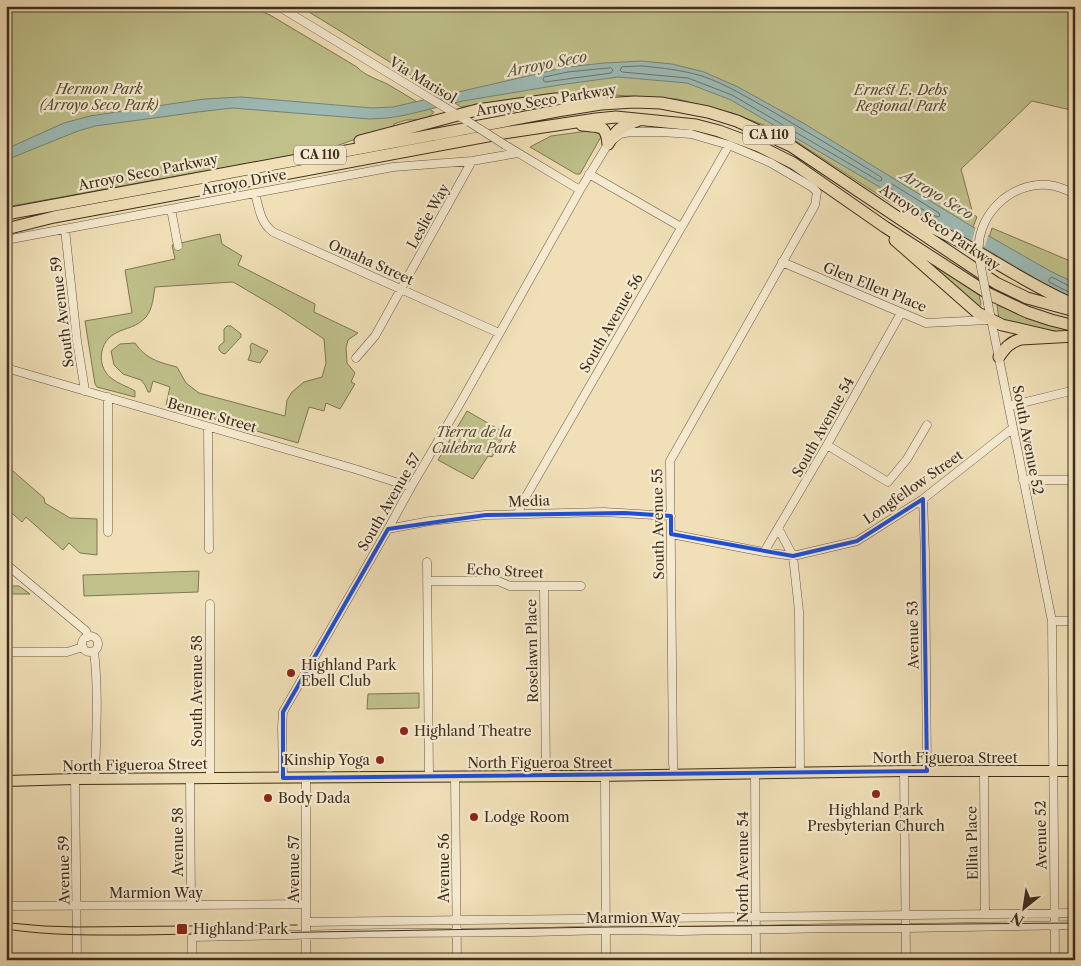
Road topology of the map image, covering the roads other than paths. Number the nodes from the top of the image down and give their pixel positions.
1 (278, 6) edge
2 (635, 102) junction
3 (457, 115) junction
4 (641, 119) junction
5 (571, 123) junction
6 (608, 144) junction
7 (729, 145) junction
8 (334, 152) junction
9 (518, 153) junction
10 (472, 161) junction
11 (589, 174) junction
12 (580, 190) junction
13 (255, 193) junction
14 (1075, 194) edge
15 (171, 209) junction
16 (887, 210) junction
17 (6, 214) edge
18 (681, 227) junction
19 (885, 227) junction
20 (6, 229) edge
21 (66, 229) junction
22 (6, 240) edge
23 (178, 246) dead end
24 (979, 253) junction
25 (782, 262) junction
26 (400, 289) junction
27 (1075, 305) edge
28 (1075, 311) edge
29 (901, 313) junction
30 (991, 320) junction
31 (1075, 326) edge
32 (500, 334) junction
33 (1075, 336) edge
34 (1054, 337) junction
35 (999, 357) junction
36 (356, 358) dead end
37 (6, 368) edge
38 (1075, 390) edge
39 (85, 391) junction
40 (108, 398) junction
41 (1009, 406) junction
42 (927, 424) dead end
43 (208, 427) junction
44 (1013, 428) junction
45 (827, 445) junction
46 (1023, 480) junction
47 (1075, 480) edge
48 (410, 488) junction
49 (923, 499) junction
50 (518, 514) junction
51 (671, 516) junction
52 (778, 528) junction
53 (388, 529) junction
54 (108, 532) dead end
55 (671, 534) junction
56 (209, 549) dead end
57 (764, 552) junction
58 (793, 556) junction
59 (427, 562) dead end
60 (6, 564) edge
61 (427, 581) junction
62 (544, 586) junction
63 (582, 586) dead end
64 (210, 604) dead end
65 (1052, 621) junction
66 (1075, 621) edge
67 (88, 637) junction
68 (83, 647) junction
69 (94, 651) junction
70 (6, 652) edge
71 (1075, 770) edge
72 (904, 771) junction
73 (927, 771) junction
74 (984, 771) junction
75 (1053, 771) junction
76 (800, 773) junction
77 (674, 774) junction
78 (755, 774) junction
79 (546, 776) junction
80 (606, 776) junction
81 (430, 777) junction
82 (455, 777) junction
83 (210, 778) junction
84 (283, 778) junction
85 (306, 778) junction
86 (75, 779) junction
87 (96, 779) junction
88 (190, 779) junction
89 (6, 781) edge
90 (306, 904) junction
91 (6, 906) edge
92 (77, 906) junction
93 (191, 906) junction
94 (1055, 913) junction
95 (1075, 913) edge
96 (986, 914) junction
97 (906, 915) junction
98 (755, 918) junction
99 (606, 919) junction
100 (456, 921) junction
101 (306, 922) junction
102 (1055, 925) junction
103 (1075, 925) edge
104 (906, 928) junction
105 (756, 929) junction
106 (606, 930) junction
107 (456, 933) junction
108 (306, 935) junction
109 (77, 960) edge
110 (192, 960) edge
111 (306, 960) edge
112 (457, 960) edge
113 (606, 960) edge
114 (756, 960) edge
115 (906, 960) edge
116 (1056, 960) edge

1 - 3 street, Via Marisol
2 - 3 highway
2 - 8 highway, Arroyo Seco Parkway / CA 110
2 - 16 highway, Arroyo Seco Parkway / CA 110
3 - 8 highway
3 - 9 street, Via Marisol, bridge
4 - 5 highway, Arroyo Seco Parkway / CA 110
4 - 6 highway
4 - 19 highway, Arroyo Seco Parkway / CA 110
5 - 6 highway
5 - 20 highway, Arroyo Seco Parkway / CA 110
6 - 7 street
6 - 11 street, South Avenue 57
7 - 18 street, South Avenue 56
7 - 25 street, South Avenue 55
8 - 17 highway, Arroyo Seco Parkway / CA 110
9 - 10 street, Arroyo Drive
9 - 12 street, Via Marisol
10 - 13 street, Arroyo Drive
10 - 26 street, Leslie Way
11 - 12 street, South Avenue 57
11 - 18 street
12 - 32 street, South Avenue 57
13 - 15 street, Arroyo Drive
13 - 26 street, Omaha Street
14 - 24 street, South Avenue 52
15 - 21 street, Arroyo Drive
15 - 23 street
16 - 24 highway
16 - 28 highway, Arroyo Seco Parkway / CA 110
18 - 50 street, South Avenue 56
19 - 30 highway
19 - 31 highway, Arroyo Seco Parkway / CA 110
21 - 22 street, Arroyo Drive
21 - 39 street, South Avenue 59
24 - 27 highway
24 - 30 street, South Avenue 52, bridge
25 - 29 street, Glen Ellen Place
25 - 51 street, South Avenue 55
26 - 32 street, Omaha Street
26 - 36 street, Leslie Way
29 - 30 street, Glen Ellen Place
29 - 45 street, South Avenue 54
30 - 34 highway
30 - 35 street, South Avenue 52
32 - 48 street, South Avenue 57
33 - 34 highway
34 - 35 highway
35 - 41 street, South Avenue 52
37 - 39 street, Benner Street
38 - 41 street
39 - 40 street, Benner Street
40 - 43 street, Benner Street
40 - 54 street
41 - 44 street, South Avenue 52
42 - 45 street
43 - 48 street, Benner Street
43 - 56 street
44 - 46 street, South Avenue 52
44 - 49 street, Longfellow Street
45 - 52 street, South Avenue 54
46 - 47 street
46 - 65 street, South Avenue 52
48 - 53 street, South Avenue 57
49 - 58 street, Longfellow Street
49 - 73 street, Avenue 53
50 - 51 street, Media
50 - 53 street, Media
51 - 55 street, South Avenue 55
52 - 57 street, South Avenue 54
52 - 58 street
53 - 84 street, South Avenue 57
55 - 57 street, Longfellow Street
55 - 77 street, South Avenue 55
57 - 58 street, Longfellow Street
58 - 76 street
59 - 61 street
60 - 67 street
61 - 62 street, Echo Street
61 - 81 street
62 - 63 street, Echo Street
62 - 79 street, Roselawn Place
64 - 83 street, South Avenue 58
65 - 66 street
65 - 75 street, South Avenue 52
67 - 68 street
67 - 69 street
68 - 69 street
68 - 70 street
69 - 87 street
71 - 75 main road, North Figueroa Street
72 - 73 main road, North Figueroa Street
72 - 76 main road, North Figueroa Street
72 - 97 street
73 - 74 main road, North Figueroa Street
74 - 75 main road, North Figueroa Street
74 - 96 street, Ellita Place
75 - 94 street, Avenue 52
76 - 78 main road, North Figueroa Street
77 - 78 main road, North Figueroa Street
77 - 80 main road, North Figueroa Street
78 - 98 street, North Avenue 54
79 - 80 main road, North Figueroa Street
79 - 82 main road, North Figueroa Street
80 - 99 street
81 - 82 main road, North Figueroa Street
81 - 85 main road, North Figueroa Street
82 - 100 street, Avenue 56
83 - 84 main road, North Figueroa Street
83 - 88 main road, North Figueroa Street
84 - 85 main road, North Figueroa Street
85 - 90 street, Avenue 57
86 - 87 main road, North Figueroa Street
86 - 89 main road, North Figueroa Street
86 - 92 street, Avenue 59
87 - 88 main road, North Figueroa Street
88 - 93 street, Avenue 58
90 - 93 street, Marmion Way
90 - 101 street, Avenue 57
91 - 92 street, Marmion Way
92 - 93 street, Marmion Way
92 - 109 street, Avenue 59
94 - 95 street, Marmion Way
94 - 96 street, Marmion Way
94 - 102 street, Avenue 52
96 - 97 street, Marmion Way
97 - 98 street, Marmion Way
97 - 104 street
98 - 99 street, Marmion Way
98 - 105 street, North Avenue 54
99 - 100 street, Marmion Way
99 - 106 street
100 - 101 street, Marmion Way
100 - 107 street, Avenue 56
101 - 108 street, Avenue 57
102 - 103 street, Marmion Way
102 - 104 street, Marmion Way
102 - 116 street, Avenue 52
104 - 105 street, Marmion Way
104 - 115 street
105 - 106 street, Marmion Way
105 - 114 street, North Avenue 54
106 - 107 street, Marmion Way
106 - 113 street
107 - 108 street, Marmion Way
107 - 112 street, Avenue 56
108 - 110 street, Marmion Way
108 - 111 street, Avenue 57

